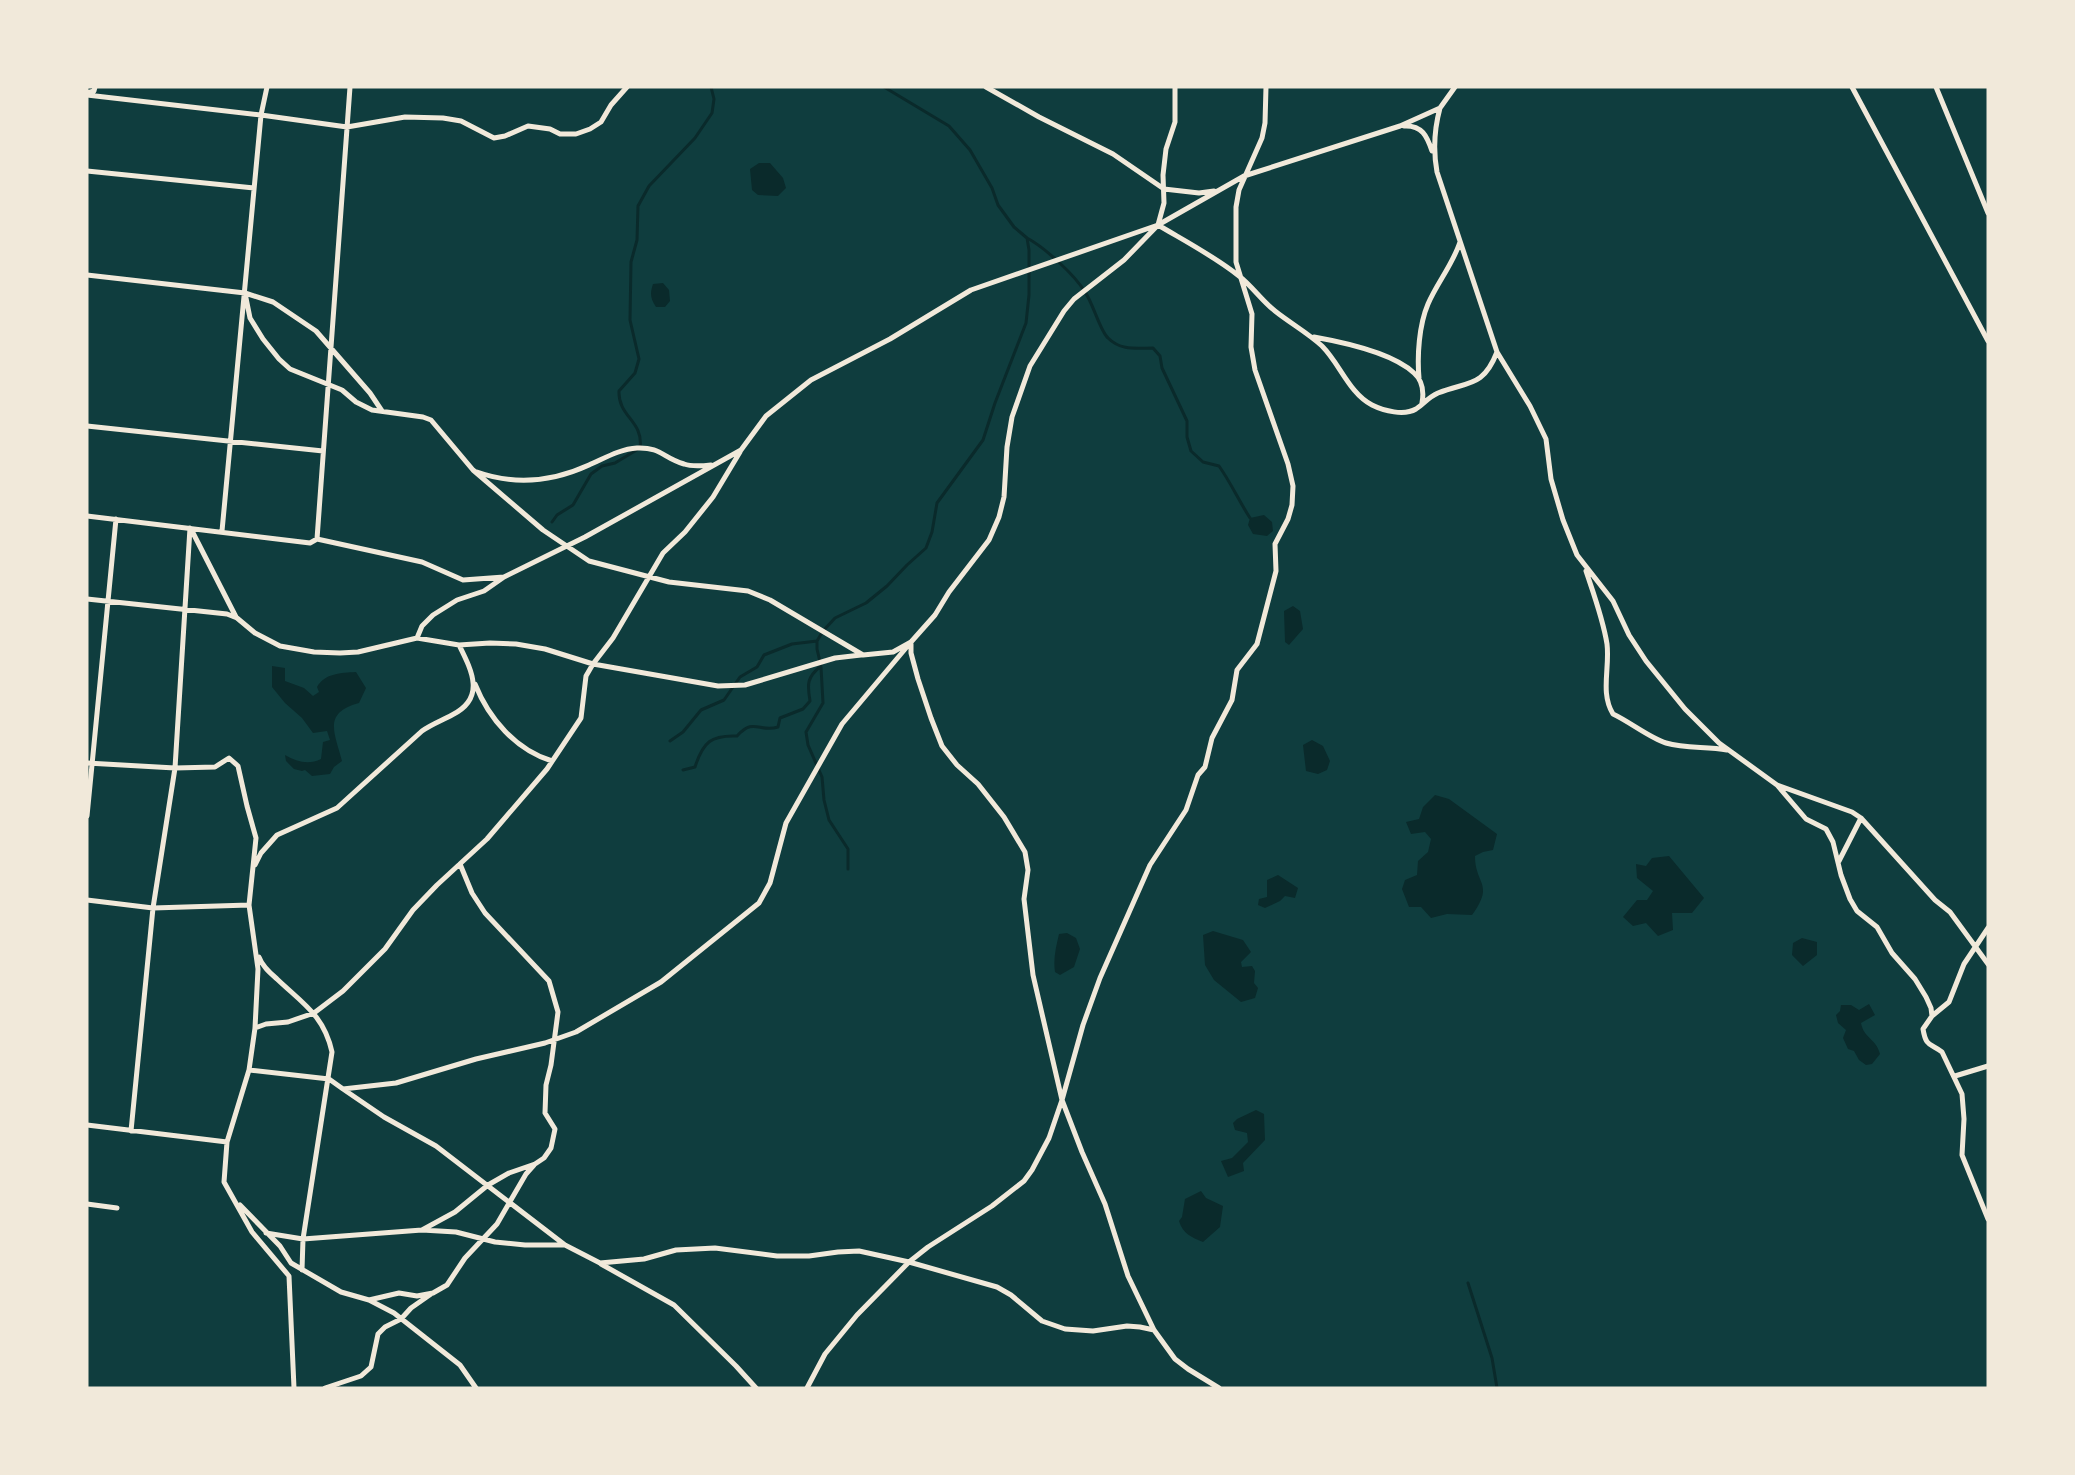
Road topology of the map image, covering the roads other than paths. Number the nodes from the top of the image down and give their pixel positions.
1 (95, 87) edge
2 (267, 87) edge
3 (350, 87) edge
4 (627, 87) edge
5 (986, 87) edge
6 (1175, 87) edge
7 (1266, 87) edge
8 (1455, 87) edge
9 (1936, 87) edge
10 (1852, 88) edge
11 (87, 94) edge
12 (1440, 108) junction
13 (261, 115) junction
14 (1400, 126) junction
15 (347, 127) junction
16 (1434, 155) junction
17 (87, 171) edge
18 (1244, 176) junction
19 (254, 188) junction
20 (1164, 189) junction
21 (1219, 190) junction
22 (1988, 213) edge
23 (1158, 225) junction
24 (1461, 241) junction
25 (87, 275) edge
26 (1239, 276) junction
27 (245, 293) junction
28 (1312, 337) junction
29 (1988, 341) edge
30 (330, 347) junction
31 (1497, 352) junction
32 (1419, 378) junction
33 (327, 383) junction
34 (1422, 403) junction
35 (382, 411) junction
36 (87, 426) edge
37 (231, 441) junction
38 (741, 450) junction
39 (322, 451) junction
40 (712, 465) junction
41 (473, 470) junction
42 (87, 516) edge
43 (116, 519) junction
44 (190, 528) junction
45 (222, 531) junction
46 (317, 539) junction
47 (566, 546) junction
48 (1584, 567) junction
49 (504, 577) junction
50 (647, 578) junction
51 (87, 599) edge
52 (108, 601) junction
53 (184, 609) junction
54 (237, 618) junction
55 (417, 638) junction
56 (911, 642) junction
57 (459, 645) junction
58 (863, 655) junction
59 (593, 664) junction
60 (474, 683) junction
61 (1728, 750) junction
62 (552, 761) junction
63 (90, 763) edge
64 (175, 768) junction
65 (1778, 785) junction
66 (87, 816) edge
67 (1861, 818) junction
68 (1839, 861) junction
69 (460, 864) junction
70 (253, 870) junction
71 (87, 900) edge
72 (249, 905) junction
73 (153, 908) junction
74 (1988, 928) edge
75 (255, 946) junction
76 (1976, 946) junction
77 (1988, 964) edge
78 (315, 1013) junction
79 (1932, 1016) junction
80 (255, 1028) junction
81 (555, 1039) junction
82 (1988, 1066) edge
83 (249, 1070) junction
84 (1955, 1076) junction
85 (329, 1079) junction
86 (343, 1089) junction
87 (1062, 1100) junction
88 (87, 1125) edge
89 (131, 1131) junction
90 (227, 1142) junction
91 (535, 1164) junction
92 (224, 1182) junction
93 (488, 1185) junction
94 (510, 1202) junction
95 (87, 1204) edge
96 (117, 1208) dead end
97 (1988, 1219) edge
98 (422, 1230) junction
99 (266, 1233) junction
100 (303, 1239) junction
101 (484, 1240) junction
102 (564, 1245) junction
103 (909, 1262) junction
104 (600, 1263) junction
105 (302, 1270) junction
106 (433, 1293) junction
107 (369, 1300) junction
108 (401, 1319) junction
109 (1154, 1330) junction
110 (294, 1388) edge
111 (326, 1388) edge
112 (476, 1388) edge
113 (756, 1388) edge
114 (807, 1388) edge
115 (1219, 1388) edge

1 - 11 street
2 - 13 street
3 - 15 street
4 - 15 street
5 - 20 street
6 - 20 street
7 - 18 street
8 - 12 street
9 - 22 street
10 - 29 street
11 - 13 street
12 - 14 street
12 - 16 street
13 - 15 street
13 - 19 street
14 - 16 street
14 - 18 street
15 - 30 street
16 - 24 street
17 - 19 street
18 - 21 street
18 - 26 street
19 - 27 street
20 - 21 street
20 - 23 street
21 - 23 street
23 - 26 street
23 - 38 street
23 - 56 street
24 - 31 street
24 - 32 street
25 - 27 street
26 - 28 street
26 - 87 street
27 - 30 street
27 - 33 street
27 - 37 street
28 - 32 street
28 - 34 street
30 - 33 street
30 - 35 street
31 - 34 street
31 - 48 street
32 - 34 street
33 - 35 street
33 - 39 street
35 - 41 street
36 - 37 street
37 - 39 street
37 - 45 street
38 - 40 street
38 - 50 street
39 - 46 street
40 - 41 street
40 - 47 street
41 - 47 street
42 - 43 street
43 - 44 street
43 - 52 street
44 - 45 street
44 - 53 street
44 - 54 street
45 - 46 street
46 - 49 street
47 - 49 street
47 - 50 street
48 - 61 street
48 - 61 street
49 - 55 street
50 - 58 street
50 - 59 street
51 - 52 street
52 - 53 street
52 - 63 street
53 - 54 street
53 - 64 street
54 - 55 street
55 - 57 street
56 - 58 street
56 - 81 street
56 - 87 street
57 - 59 street
57 - 60 street
58 - 59 street
59 - 62 street
60 - 62 street
60 - 70 street
61 - 65 street
62 - 69 street
63 - 64 street
63 - 66 street
64 - 70 street
64 - 73 street
65 - 67 street
65 - 68 street
67 - 68 street
67 - 76 street
68 - 79 street
69 - 78 street
69 - 81 street
70 - 72 street
71 - 73 street
72 - 73 street
72 - 75 street
73 - 89 street
74 - 76 street
75 - 78 street
75 - 80 street
76 - 77 street
76 - 79 street
78 - 80 street
78 - 85 street
79 - 84 street
80 - 83 street
81 - 86 street
81 - 91 street
82 - 84 street
83 - 85 street
83 - 90 street
84 - 97 street
85 - 86 street
85 - 100 street
86 - 93 street
87 - 103 street
87 - 109 street
88 - 89 street
89 - 90 street
90 - 92 street
91 - 93 street
91 - 94 street
92 - 99 street
92 - 110 street
93 - 94 street
93 - 98 street
94 - 101 street
94 - 102 street
95 - 96 street
98 - 100 street
98 - 101 street
99 - 100 street
99 - 105 street
100 - 105 street
101 - 102 street
101 - 106 street
102 - 104 street
103 - 104 street
103 - 109 street
103 - 114 street
104 - 113 street
105 - 107 street
106 - 107 street
106 - 108 street
107 - 108 street
108 - 111 street
108 - 112 street
109 - 115 street

